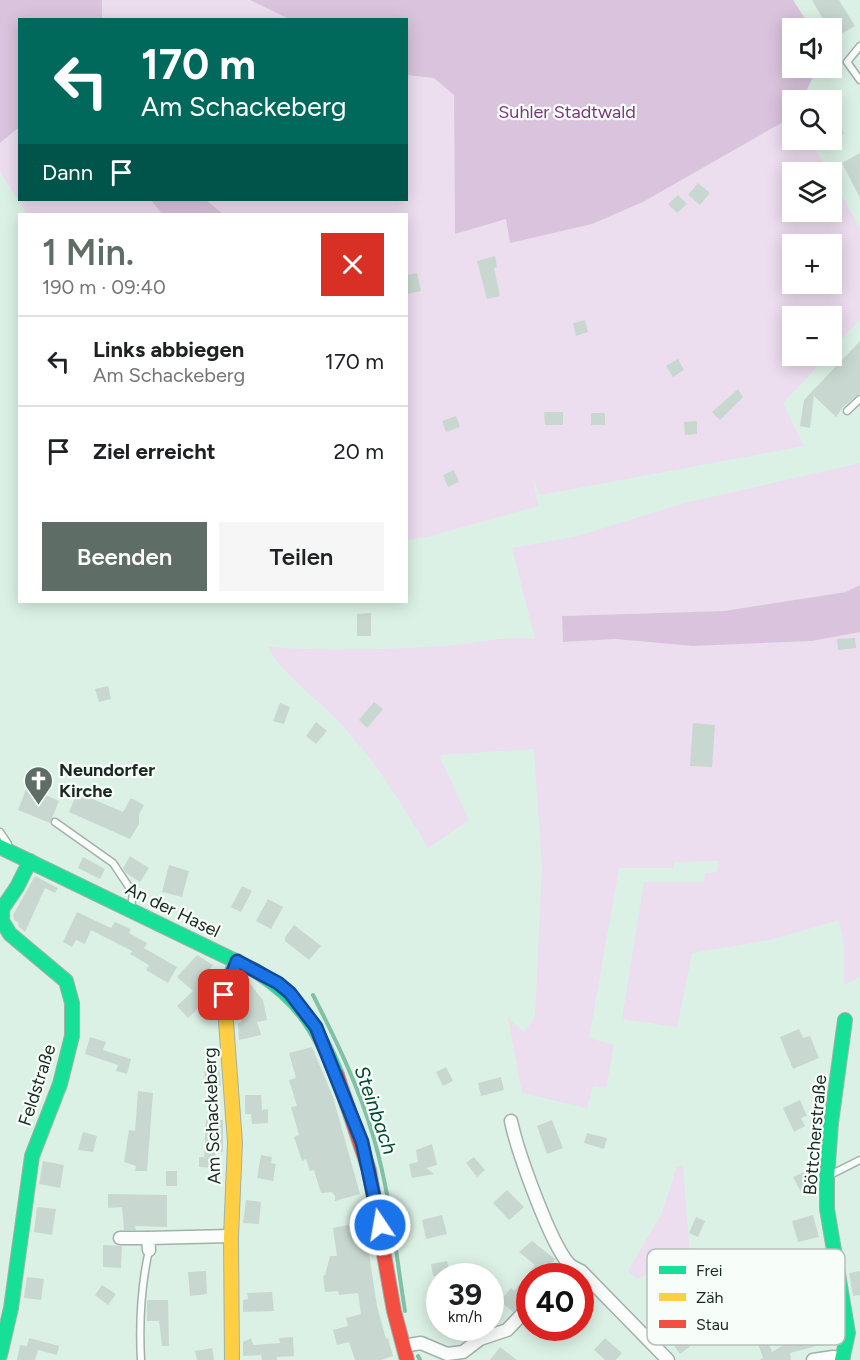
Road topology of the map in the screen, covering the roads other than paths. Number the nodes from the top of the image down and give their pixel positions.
1 (860, 46) edge
2 (860, 80) edge
3 (860, 399) edge
4 (847, 411) dead end
5 (55, 822) dead end
6 (0, 832) edge
7 (6, 849) edge
8 (30, 861) junction
9 (131, 910) junction
10 (237, 961) junction
11 (845, 1020) dead end
12 (511, 1121) dead end
13 (860, 1160) edge
14 (827, 1177) junction
15 (231, 1236) junction
16 (120, 1238) dead end
17 (148, 1244) junction
18 (834, 1249) edge
19 (569, 1263) edge
20 (594, 1284) edge
21 (845, 1315) edge
22 (516, 1321) edge
23 (647, 1339) edge
24 (653, 1345) edge
25 (405, 1353) edge
26 (0, 1355) edge
27 (842, 1359) edge
28 (141, 1360) edge
29 (232, 1360) edge
30 (668, 1360) edge
31 (813, 1360) edge

1 - 2 lane
3 - 4 lane
5 - 9 lane
6 - 7 lane, An der Hasel
7 - 8 street, An der Hasel
8 - 9 street, An der Hasel
8 - 26 street, Feldstraße
9 - 10 street, An der Hasel
10 - 15 street, Am Schackeberg
10 - 25 street, An der Hasel
11 - 14 street, Böttcherstraße
12 - 19 street
13 - 14 lane
14 - 18 street, Böttcherstraße
15 - 17 street
15 - 29 street, Am Schackeberg
16 - 17 street
17 - 28 lane
20 - 23 street
21 - 27 street, Böttcherstraße
22 - 25 street
24 - 30 street
27 - 31 street, Böttcherstraße

